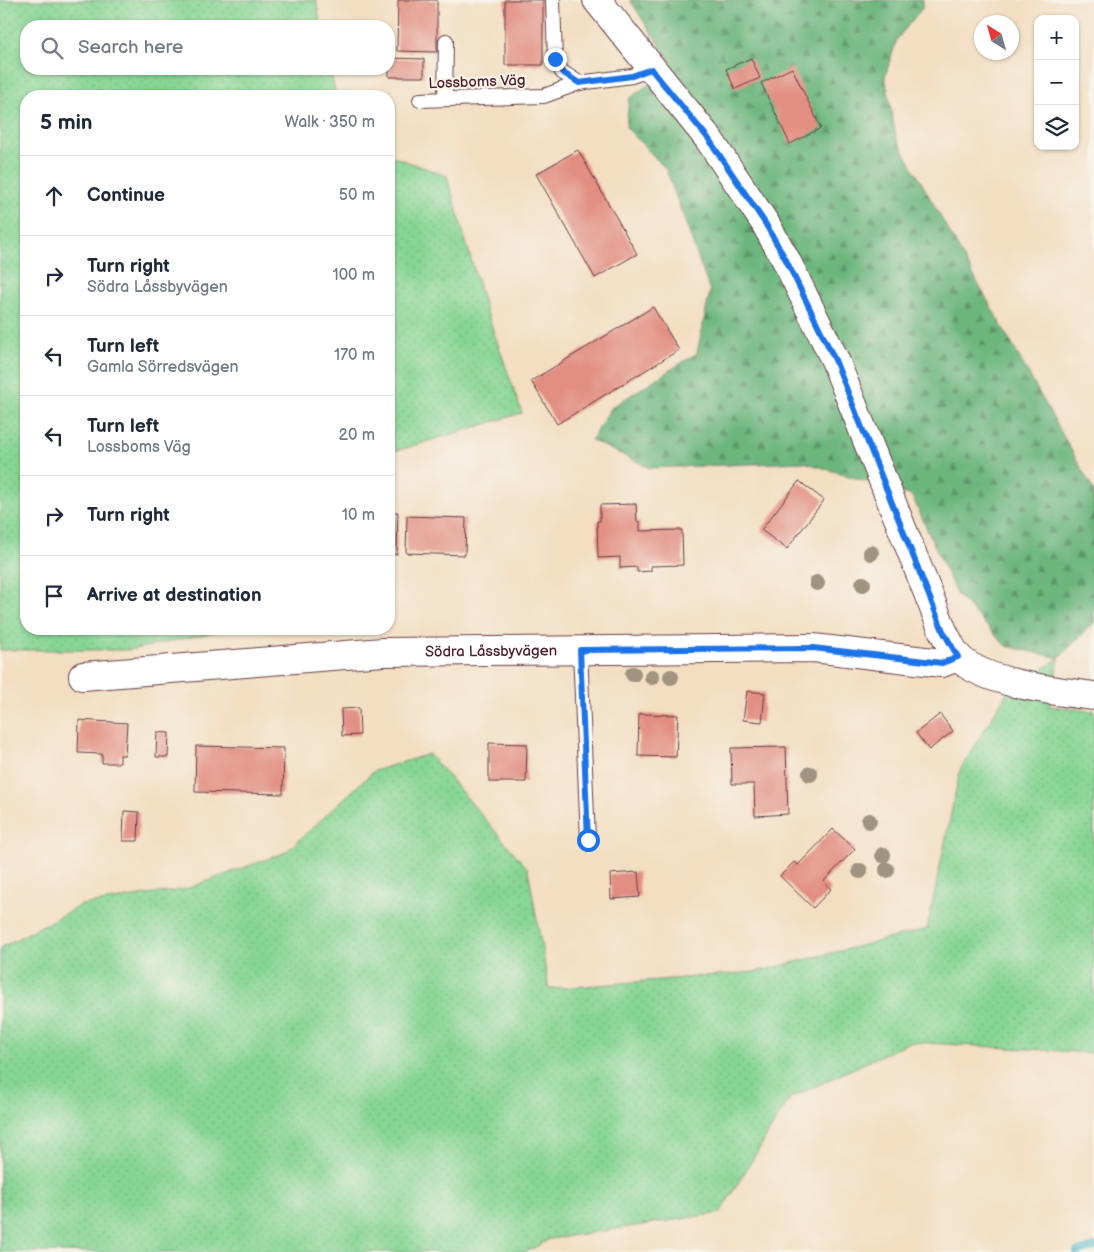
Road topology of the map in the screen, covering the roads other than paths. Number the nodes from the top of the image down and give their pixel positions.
1 (553, 0) edge
2 (597, 0) edge
3 (446, 42) dead end
4 (651, 69) junction
5 (579, 83) junction
6 (420, 100) dead end
7 (445, 100) junction
8 (580, 650) junction
9 (958, 657) junction
10 (83, 676) dead end
11 (1094, 696) edge
12 (588, 840) dead end

1 - 5 lane
2 - 4 street
3 - 7 lane
4 - 5 lane, Lossboms Väg
4 - 9 street
5 - 7 lane, Lossboms Väg
6 - 7 lane, Lossboms Väg
8 - 9 street, Södra Låssbyvägen
8 - 10 street, Södra Låssbyvägen
8 - 12 lane
9 - 11 street

